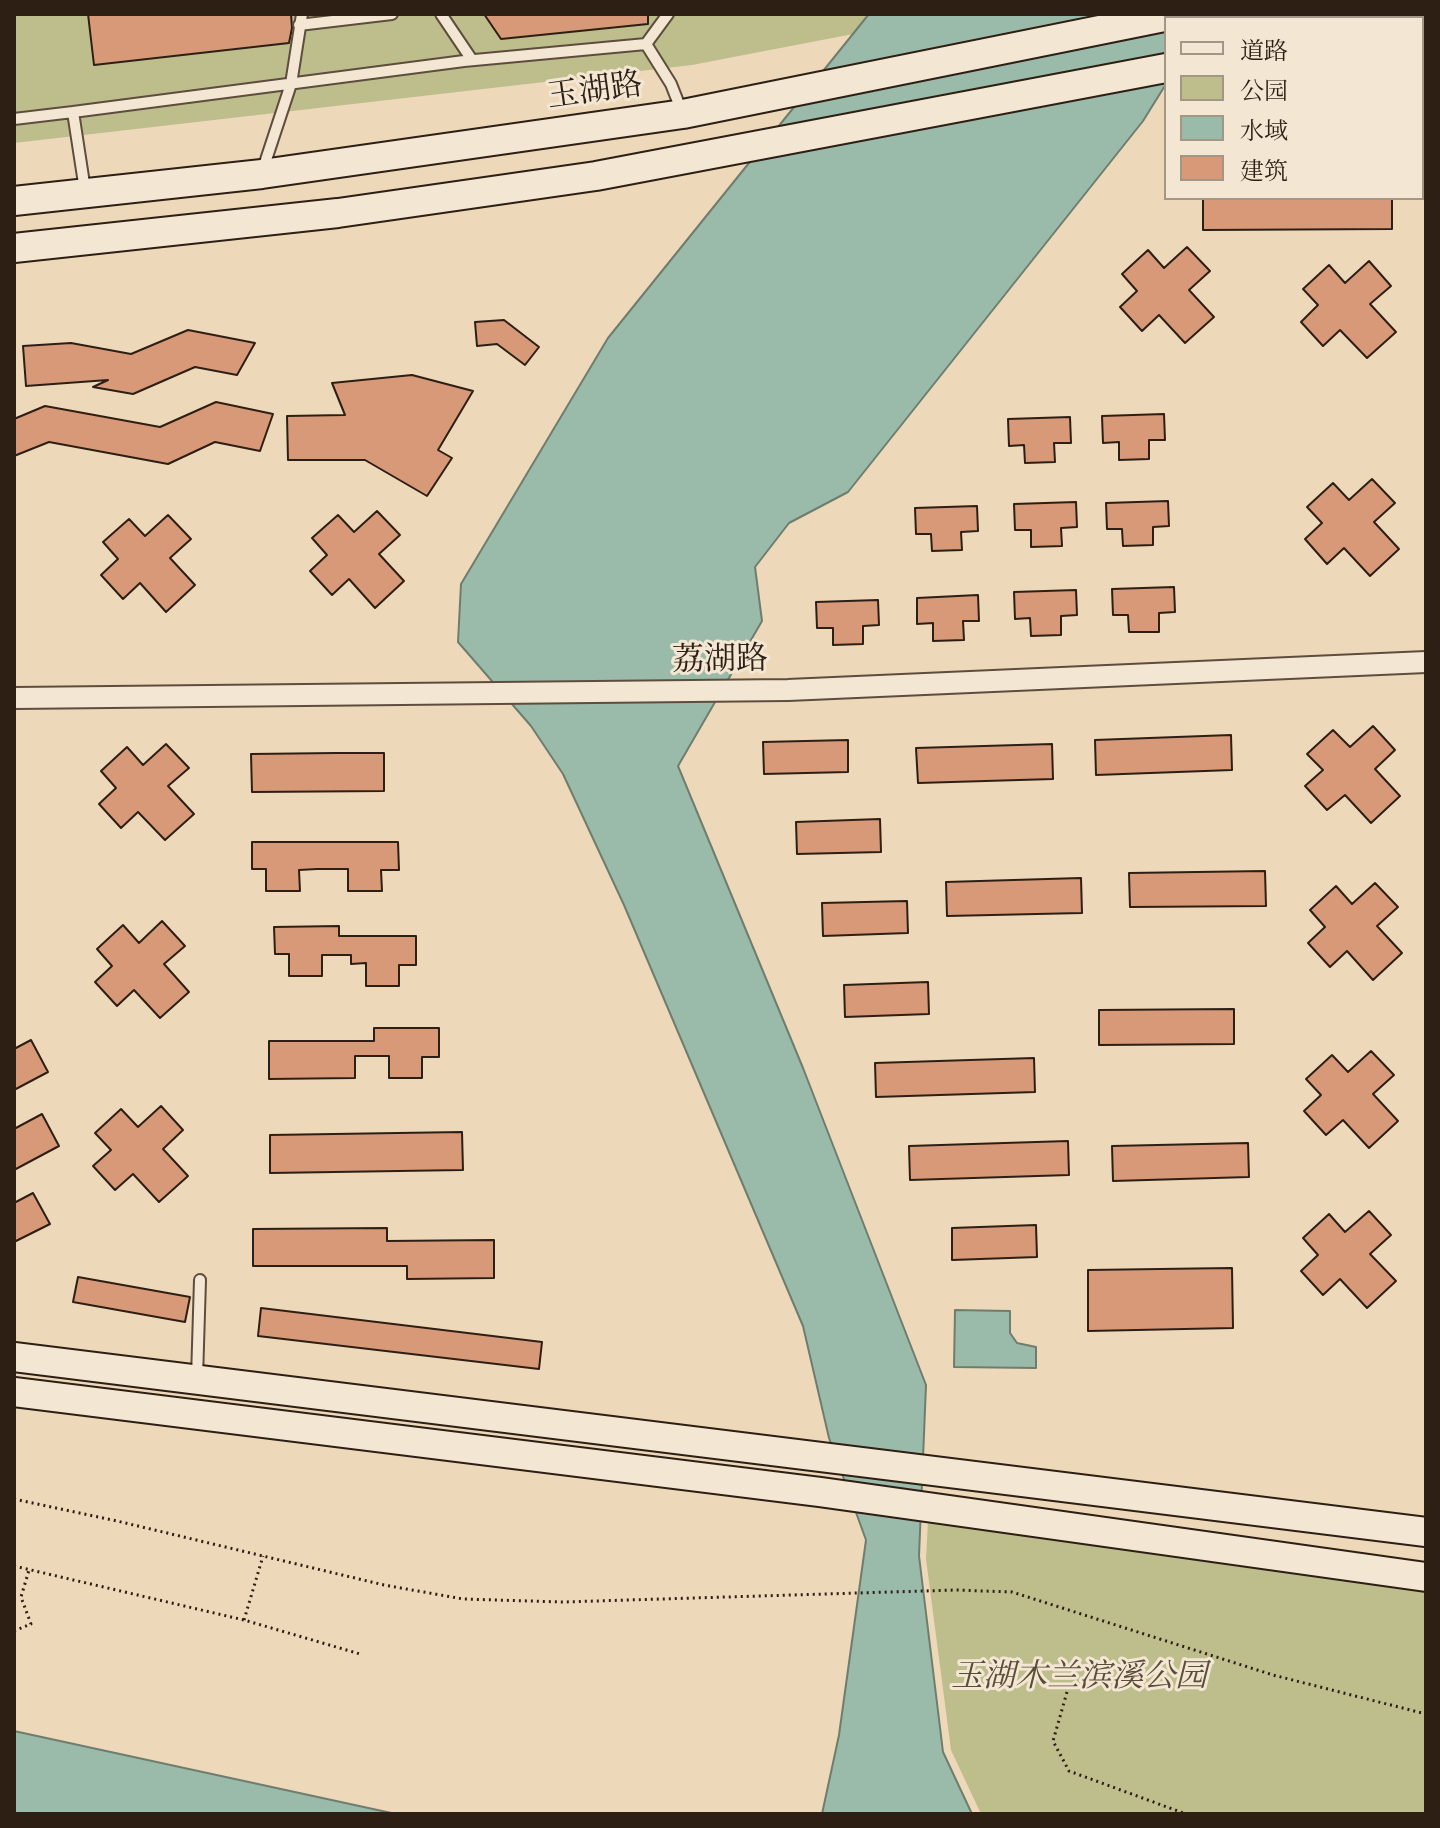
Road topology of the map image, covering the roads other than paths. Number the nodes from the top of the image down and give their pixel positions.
1 (392, 14) edge
2 (441, 14) edge
3 (668, 14) edge
4 (1164, 17) edge
5 (301, 20) edge
6 (646, 44) junction
7 (472, 60) junction
8 (1164, 68) edge
9 (291, 84) junction
10 (696, 110) junction
11 (73, 112) junction
12 (14, 119) edge
13 (262, 174) junction
14 (85, 193) junction
15 (14, 201) edge
16 (14, 248) edge
17 (1426, 662) edge
18 (14, 698) edge
19 (200, 1280) dead end
20 (14, 1357) edge
21 (197, 1380) junction
22 (14, 1392) edge
23 (1426, 1532) edge
24 (1426, 1577) edge

1 - 5 lane
2 - 7 lane
3 - 6 lane
4 - 10 main road, 玉湖路
5 - 9 lane
6 - 7 lane
6 - 10 lane
7 - 9 lane
8 - 16 main road
9 - 11 lane
9 - 13 lane
10 - 13 main road, 玉湖路
11 - 12 lane
11 - 14 lane
13 - 14 main road, 玉湖路
14 - 15 main road, 玉湖路
17 - 18 street, 荔湖路
19 - 21 lane
20 - 21 main road
21 - 23 main road
22 - 24 main road

